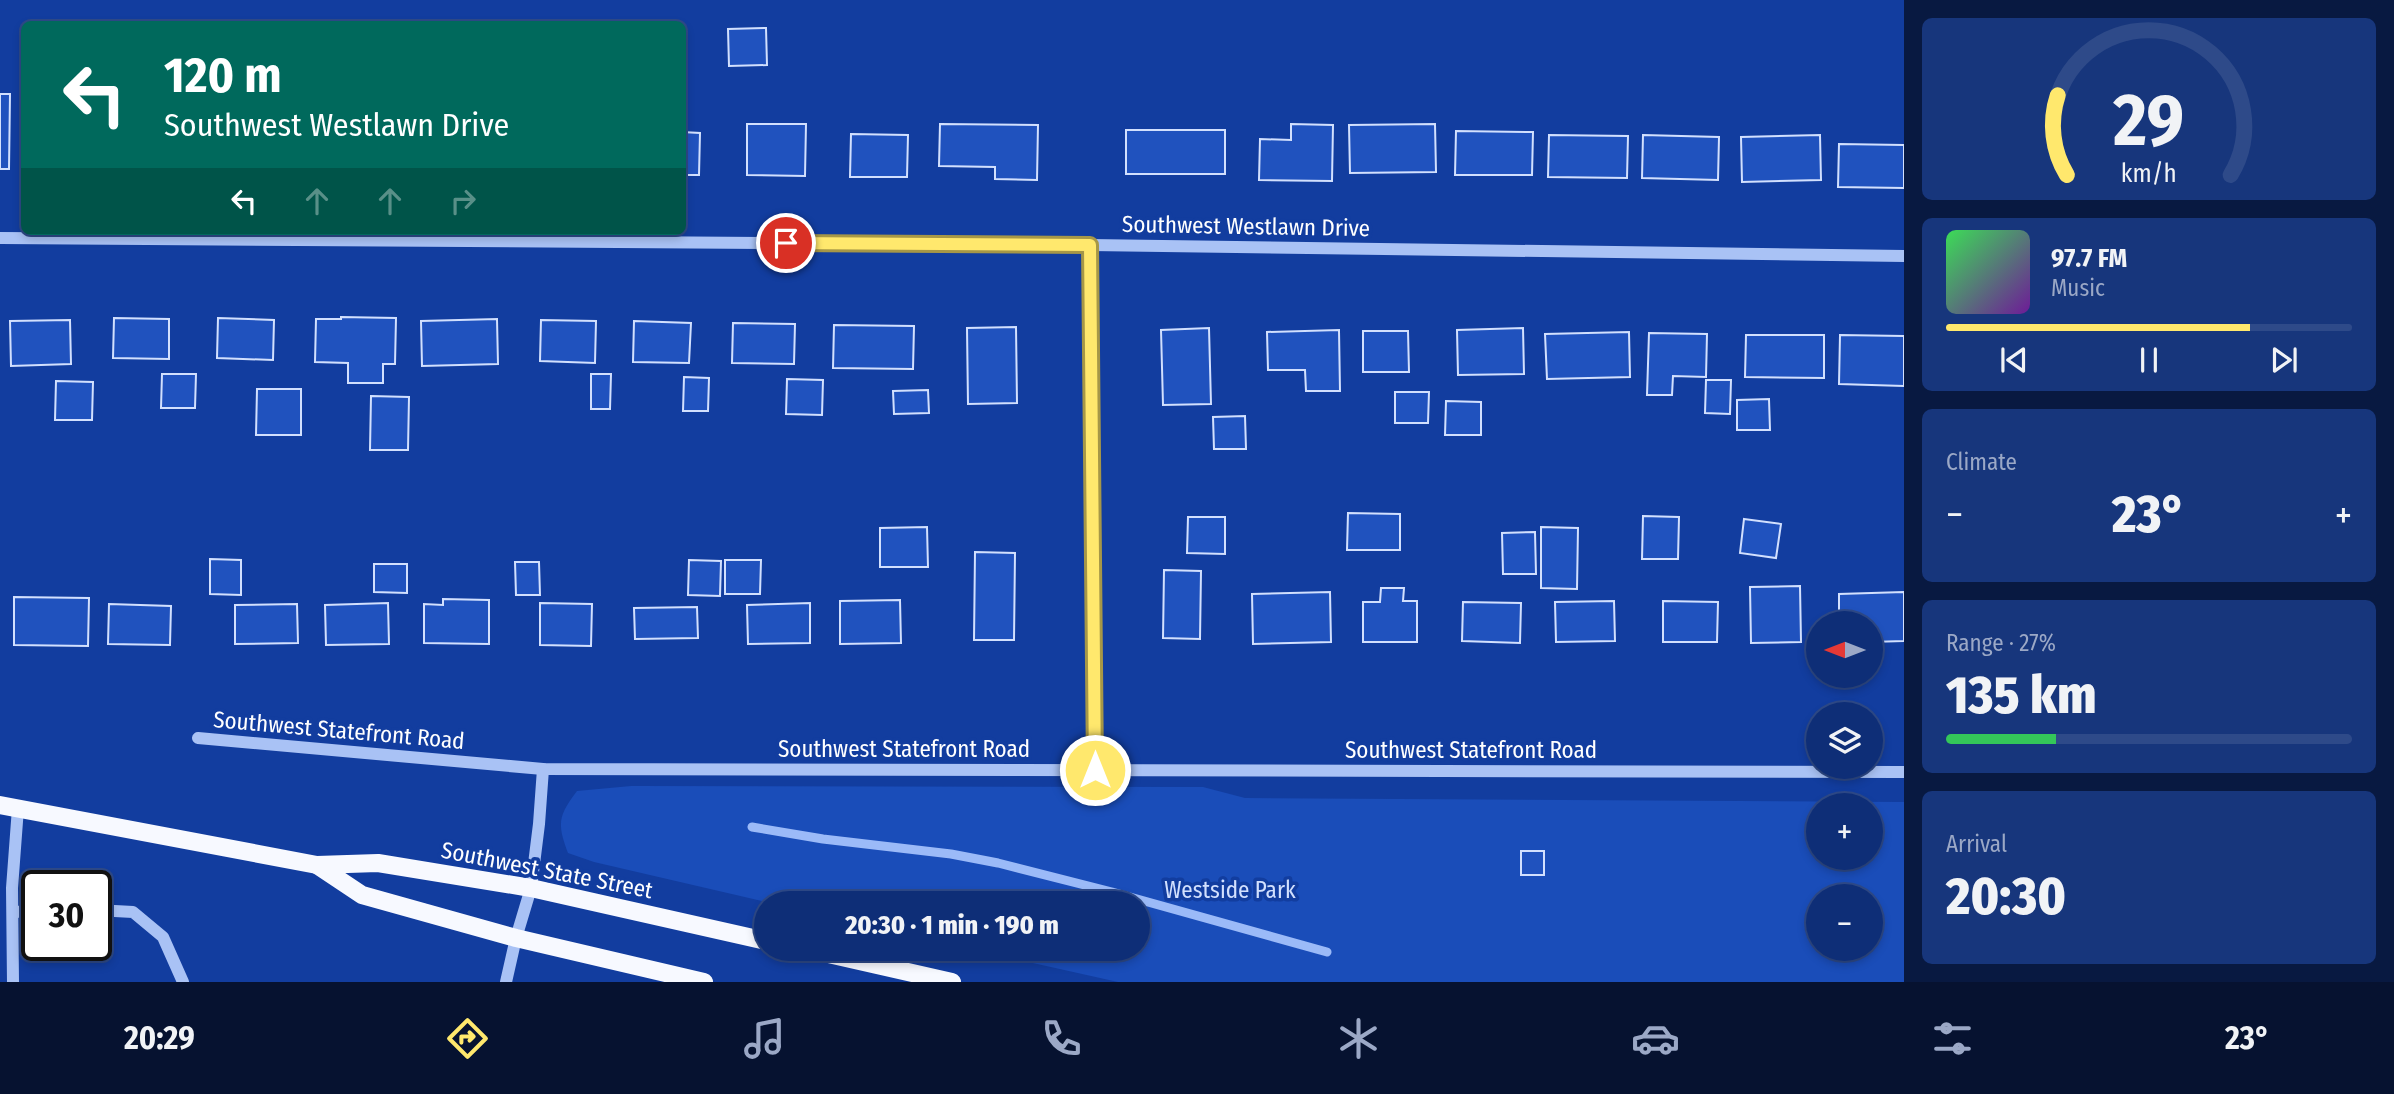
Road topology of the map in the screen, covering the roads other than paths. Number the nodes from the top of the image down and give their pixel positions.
1 (0, 238) edge
2 (1090, 245) junction
3 (1904, 256) edge
4 (198, 738) dead end
5 (543, 769) junction
6 (1095, 770) junction
7 (1904, 772) edge
8 (0, 805) edge
9 (18, 808) junction
10 (317, 865) junction
11 (531, 888) junction
12 (112, 911) edge
13 (13, 912) junction
14 (21, 912) edge
15 (754, 937) edge
16 (516, 938) junction
17 (859, 961) edge
18 (13, 982) edge
19 (183, 982) edge
20 (506, 982) edge
21 (704, 982) edge
22 (952, 982) edge

1 - 2 street, Southwest Westlawn Drive
2 - 3 street, Southwest Westlawn Drive
2 - 6 street
4 - 5 street, Southwest Statefront Road
5 - 6 street, Southwest Statefront Road
5 - 11 street
6 - 7 street, Southwest Statefront Road
8 - 9 main road, Southwest State Street
9 - 10 main road, Southwest State Street
9 - 13 street
10 - 11 main road, Southwest State Street
10 - 16 main road, Southwest State Street
11 - 15 main road, Southwest State Street
11 - 16 street
12 - 19 street
13 - 14 street
13 - 18 street
16 - 20 street
16 - 21 main road, Southwest State Street
17 - 22 main road

